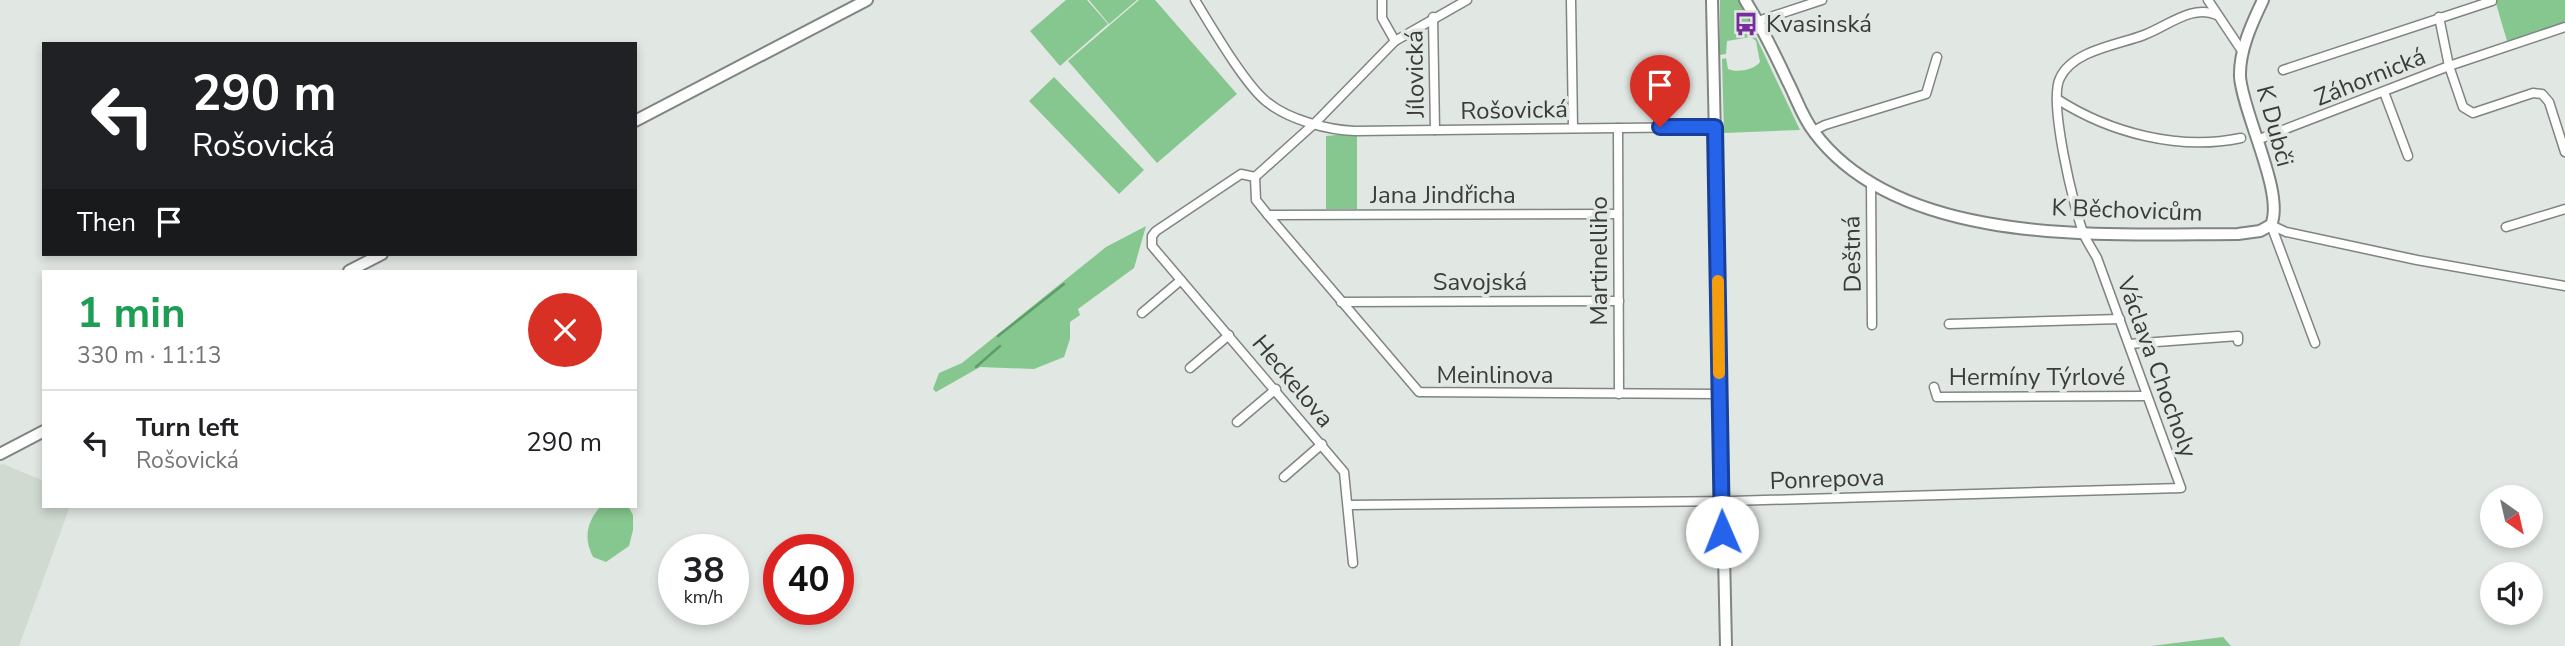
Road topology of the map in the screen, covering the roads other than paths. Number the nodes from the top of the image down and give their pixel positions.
1 (867, 0) edge
2 (1195, 0) edge
3 (1382, 0) edge
4 (1467, 0) edge
5 (1571, 0) edge
6 (1712, 0) edge
7 (1745, 0) edge
8 (1822, 0) edge
9 (2208, 0) edge
10 (2263, 0) edge
11 (2492, 1) edge
12 (2217, 15) junction
13 (1433, 17) junction
14 (2439, 17) junction
15 (1758, 21) junction
16 (2565, 27) edge
17 (1395, 41) junction
18 (2242, 51) junction
19 (1937, 57) dead end
20 (2449, 66) junction
21 (2283, 70) dead end
22 (2384, 92) junction
23 (2057, 99) junction
24 (637, 120) edge
25 (1315, 123) junction
26 (1715, 127) junction
27 (1573, 128) junction
28 (1618, 128) junction
29 (1435, 130) junction
30 (1813, 131) junction
31 (2241, 138) dead end
32 (2257, 140) junction
33 (2565, 152) edge
34 (2408, 156) dead end
35 (1255, 177) junction
36 (1871, 182) junction
37 (2565, 209) edge
38 (1618, 214) junction
39 (1268, 215) junction
40 (2271, 225) junction
41 (2506, 227) dead end
42 (2084, 234) junction
43 (378, 256) edge
44 (351, 270) edge
45 (1181, 280) junction
46 (2565, 286) edge
47 (1619, 301) junction
48 (1341, 302) junction
49 (1142, 313) dead end
50 (2120, 319) junction
51 (1949, 324) dead end
52 (1872, 325) dead end
53 (1229, 335) junction
54 (2238, 341) dead end
55 (2315, 343) dead end
56 (2129, 344) junction
57 (1190, 368) dead end
58 (1934, 387) dead end
59 (1276, 390) junction
60 (1619, 394) junction
61 (1720, 394) junction
62 (2147, 396) junction
63 (1237, 422) dead end
64 (42, 432) edge
65 (1322, 444) junction
66 (0, 454) edge
67 (1284, 477) dead end
68 (2181, 488) joint
69 (1721, 501) junction
70 (1348, 505) junction
71 (1353, 563) dead end
72 (1726, 646) edge

1 - 24 street
2 - 25 street, Rošovická
3 - 17 street
4 - 13 street
5 - 27 street
6 - 26 street
7 - 15 street, K Běchovicům
8 - 15 street
9 - 12 street
10 - 18 street, K Dubči
11 - 14 street, Záhornická
12 - 18 street
12 - 23 street
13 - 17 street
13 - 29 street, Jílovická
14 - 20 street, Záhornická
14 - 21 street, Záhornická
15 - 30 street, K Běchovicům
16 - 20 street
17 - 25 street
18 - 32 street, K Dubči
19 - 30 street
20 - 22 street, Záhornická
20 - 33 street
22 - 32 street, Záhornická
22 - 34 street
23 - 31 street
23 - 42 street, Václava Chocholy
25 - 29 street, Rošovická
25 - 35 street
26 - 28 street, Rošovická
26 - 61 street
27 - 28 street, Rošovická
27 - 29 street, Rošovická
28 - 38 street, Martinelliho
30 - 36 street, K Běchovicům
32 - 40 street, K Dubči
35 - 39 street, Meinlinova
35 - 45 street, Heckelova
36 - 42 street, K Běchovicům
36 - 52 street, Deštná
37 - 41 street
38 - 39 street, Jana Jindřicha
38 - 47 street, Martinelliho
39 - 48 street, Meinlinova
40 - 42 street, K Běchovicům
40 - 46 street
40 - 55 street
42 - 50 street, Václava Chocholy
43 - 44 street
45 - 49 street
45 - 53 street, Heckelova
47 - 48 street, Savojská
47 - 60 street, Martinelliho
48 - 60 street, Meinlinova
50 - 51 street
50 - 56 street, Václava Chocholy
53 - 57 street
53 - 59 street, Heckelova
54 - 56 street
56 - 62 street, Václava Chocholy
58 - 62 street, Hermíny Týrlové
59 - 63 street
59 - 65 street, Heckelova
60 - 61 street, Meinlinova
61 - 69 street
62 - 68 street, Václava Chocholy
64 - 66 street
65 - 67 street
65 - 70 street, Heckelova
68 - 69 street, Ponrepova
69 - 70 street, Ponrepova
69 - 72 street
70 - 71 street, Heckelova

